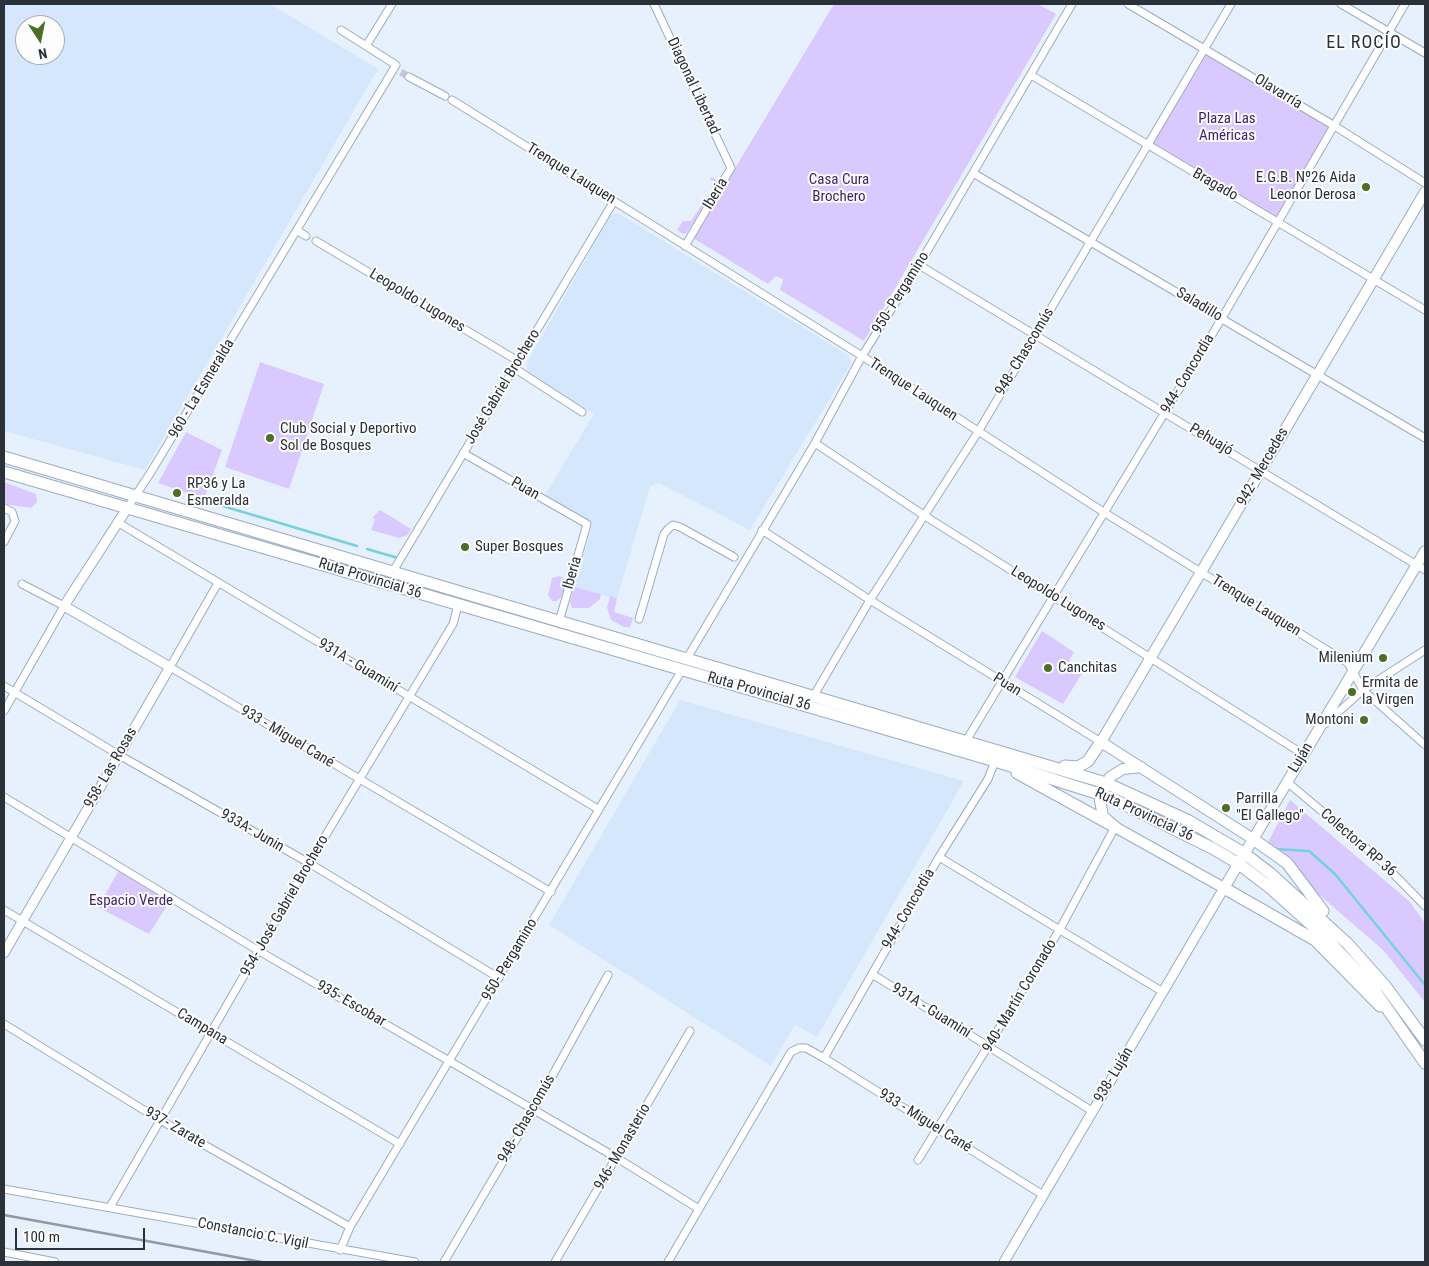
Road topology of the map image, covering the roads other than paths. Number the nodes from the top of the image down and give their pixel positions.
1 (392, 4) edge
2 (654, 4) edge
3 (1072, 4) edge
4 (1128, 4) edge
5 (1231, 4) edge
6 (1341, 4) edge
7 (1406, 4) edge
8 (341, 30) dead end
9 (1388, 32) junction
10 (366, 46) junction
11 (1204, 49) junction
12 (1425, 53) edge
13 (1031, 75) junction
14 (409, 77) tunnel mouth
15 (445, 96) dead end
16 (452, 100) dead end
17 (1333, 125) junction
18 (1148, 146) junction
19 (731, 168) joint
20 (973, 173) junction
21 (1425, 183) edge
22 (1425, 192) edge
23 (614, 201) junction
24 (1278, 220) junction
25 (298, 231) junction
26 (306, 236) dead end
27 (1090, 240) junction
28 (316, 241) dead end
29 (685, 246) junction
30 (918, 265) junction
31 (1374, 279) junction
32 (1425, 310) edge
33 (1222, 318) junction
34 (1036, 335) junction
35 (862, 356) junction
36 (518, 361) junction
37 (514, 368) junction
38 (1317, 376) junction
39 (582, 412) dead end
40 (1165, 412) junction
41 (978, 432) junction
42 (1425, 438) edge
43 (815, 443) junction
44 (463, 453) junction
45 (4, 457) edge
46 (1261, 470) junction
47 (4, 472) edge
48 (135, 496) junction
49 (128, 507) junction
50 (4, 508) edge
51 (1105, 513) junction
52 (925, 516) junction
53 (117, 522) junction
54 (587, 524) joint
55 (762, 530) junction
56 (4, 542) edge
57 (1425, 551) edge
58 (734, 557) dead end
59 (1421, 569) edge
60 (1201, 572) junction
61 (392, 573) junction
62 (218, 583) junction
63 (22, 584) dead end
64 (1053, 596) junction
65 (870, 600) junction
66 (458, 605) junction
67 (64, 606) junction
68 (638, 619) dead end
69 (559, 622) junction
70 (1425, 650) edge
71 (1151, 657) junction
72 (684, 665) junction
73 (170, 667) junction
74 (1353, 673) junction
75 (1002, 682) junction
76 (4, 686) edge
77 (1363, 690) junction
78 (15, 693) junction
79 (411, 697) junction
80 (813, 697) junction
81 (4, 711) edge
82 (1317, 731) junction
83 (966, 742) junction
84 (1101, 742) junction
85 (1425, 745) edge
86 (1303, 754) junction
87 (119, 755) junction
88 (995, 761) junction
89 (1038, 763) junction
90 (1141, 767) junction
91 (359, 780) junction
92 (1287, 782) junction
93 (1104, 788) junction
94 (4, 797) edge
95 (598, 809) junction
96 (1115, 828) junction
97 (71, 837) junction
98 (1253, 839) junction
99 (939, 857) junction
100 (1242, 859) junction
101 (309, 863) junction
102 (1224, 888) junction
103 (551, 892) junction
104 (1424, 902) edge
105 (4, 910) edge
106 (22, 921) junction
107 (1060, 929) junction
108 (259, 951) junction
109 (1357, 953) junction
110 (4, 954) edge
111 (872, 974) junction
112 (608, 975) dead end
113 (499, 978) junction
114 (1164, 992) junction
115 (1395, 1018) junction
116 (4, 1024) edge
117 (690, 1031) dead end
118 (211, 1033) junction
119 (1425, 1040) edge
120 (989, 1047) junction
121 (824, 1058) junction
122 (450, 1061) junction
123 (1425, 1063) edge
124 (534, 1109) junction
125 (1092, 1111) junction
126 (160, 1120) junction
127 (938, 1130) junction
128 (400, 1144) junction
129 (617, 1158) junction
130 (918, 1160) dead end
131 (4, 1189) edge
132 (1043, 1195) junction
133 (110, 1207) junction
134 (699, 1209) junction
135 (350, 1228) junction
136 (340, 1250) junction
137 (4, 1252) edge
138 (55, 1262) edge
139 (415, 1262) edge
140 (444, 1262) edge
141 (555, 1262) edge
142 (668, 1262) edge
143 (1004, 1262) edge

1 - 10 street
2 - 19 street, Diagonal Libertad
3 - 13 street, 950- Pergamino
4 - 11 street, Olavarría
5 - 11 street, 948- Chascomús
6 - 9 street
7 - 9 street, 944- Concordia
8 - 10 street
9 - 12 street
9 - 17 street, 944- Concordia
10 - 25 street, 960 - La Esmeralda
11 - 17 street, Olavarría
11 - 18 street, 948- Chascomús
13 - 18 street, Bragado
13 - 20 street, 950- Pergamino
14 - 15 street
16 - 23 street, Trenque Lauquen
17 - 21 street, Olavarría
17 - 24 street, 944- Concordia
18 - 24 street, Bragado
18 - 27 street, 948- Chascomús
19 - 29 street, Iberia
20 - 27 street, Saladillo
20 - 30 street, 950- Pergamino
22 - 31 main road, 942- Mercedes
23 - 29 street, Trenque Lauquen
23 - 36 street, José Gabriel Brochero
24 - 31 street, Bragado
24 - 33 street, 944- Concordia
25 - 26 street
25 - 48 street, 960 - La Esmeralda
27 - 33 street, Saladillo
27 - 34 street, 948- Chascomús
28 - 36 street, Leopoldo Lugones
29 - 35 street, Trenque Lauquen
30 - 34 street, Pehuajó
30 - 35 street, 950- Pergamino
31 - 32 street, Bragado
31 - 38 main road, 942- Mercedes
33 - 38 street, Saladillo
33 - 40 street, 944- Concordia
34 - 40 street, Pehuajó
34 - 41 street, 948- Chascomús
35 - 41 street, Trenque Lauquen
35 - 43 street, 950- Pergamino
36 - 37 street, José Gabriel Brochero
37 - 39 street
37 - 44 street, José Gabriel Brochero
38 - 42 street, Saladillo
38 - 46 main road, 942- Mercedes
40 - 46 street, Pehuajó
40 - 51 street, 944- Concordia
41 - 51 street, Trenque Lauquen
41 - 52 street, 948- Chascomús
43 - 52 street, Leopoldo Lugones
43 - 55 street, 950- Pergamino
44 - 54 street, Puan
44 - 61 street, José Gabriel Brochero
45 - 48 main road, Ruta Provincial 36
46 - 59 street, Pehuajó
46 - 60 main road, 942- Mercedes
47 - 49 main road, Ruta Provincial 36
48 - 49 street, 960 - La Esmeralda
48 - 61 main road, Ruta Provincial 36
49 - 53 street, 960 - La Esmeralda
49 - 66 main road, Ruta Provincial 36
50 - 56 street
51 - 60 street, Trenque Lauquen
51 - 64 street, 944- Concordia
52 - 64 street, Leopoldo Lugones
52 - 65 street, 948- Chascomús
53 - 62 street, 931A - Guaminí
53 - 67 street, 960 - La Esmeralda
54 - 69 street, Iberia
55 - 65 street, Puan
55 - 72 street, 950- Pergamino
57 - 59 main road, Luján
58 - 68 street
59 - 74 main road, Luján
60 - 71 main road, 942- Mercedes
60 - 74 street, Trenque Lauquen
61 - 69 main road, Ruta Provincial 36
62 - 73 street, 958- Las Rosas
62 - 79 street, 931A - Guaminí
63 - 67 street, 933 - Miguel Cané
64 - 71 street, Leopoldo Lugones
64 - 75 street, 944- Concordia
65 - 75 street, Puan
65 - 80 street, 948- Chascomús
66 - 72 main road, Ruta Provincial 36
66 - 79 street, 954- José Gabriel Brochero
67 - 73 street, 933 - Miguel Cané
67 - 78 street, 960 - La Esmeralda
69 - 72 main road, Ruta Provincial 36
70 - 77 street
71 - 84 main road, 942- Mercedes
71 - 86 street, Leopoldo Lugones
72 - 80 main road, Ruta Provincial 36
72 - 88 main road, Ruta Provincial 36
72 - 95 street, 950- Pergamino
73 - 87 street, 958- Las Rosas
73 - 91 street, 933 - Miguel Cané
74 - 77 street, Trenque Lauquen
74 - 82 main road, Luján
75 - 83 street, 944- Concordia
75 - 84 street, Puan
76 - 78 street, 933A- Junin
77 - 82 street
77 - 85 street, Trenque Lauquen
78 - 81 street, 960 - La Esmeralda
78 - 87 street, 933A- Junin
79 - 91 street, 954- José Gabriel Brochero
79 - 95 street, 931A - Guaminí
80 - 83 main road, Ruta Provincial 36
82 - 86 main road, Luján
83 - 89 main road, Ruta Provincial 36
84 - 89 main road
84 - 90 main road, Puan
86 - 92 main road, Luján
87 - 97 street, 958- Las Rosas
87 - 101 street, 933A- Junin
88 - 93 main road, Ruta Provincial 36
88 - 96 main road
88 - 99 street, 944- Concordia
89 - 93 main road, Ruta Provincial 36
90 - 93 main road
90 - 98 main road, Puan
91 - 101 street, 954- José Gabriel Brochero
91 - 103 street, 933 - Miguel Cané
92 - 98 main road, Luján
92 - 104 street, Colectora RP 36
93 - 96 main road
93 - 100 main road, Ruta Provincial 36
94 - 97 street, 935- Escobar
95 - 103 street, 950- Pergamino
96 - 102 main road
96 - 107 street, 940- Martín Coronado
97 - 106 street, 958- Las Rosas
97 - 108 street, 935- Escobar
98 - 100 main road, Luján
98 - 109 main road
99 - 107 street
99 - 111 street, 944- Concordia
100 - 102 main road, Luján
100 - 109 main road, Ruta Provincial 36
100 - 115 main road, Ruta Provincial 36
101 - 108 street, 954- José Gabriel Brochero
101 - 113 street, 933A- Junin
102 - 114 street, 938- Luján
102 - 115 main road
103 - 113 street, 950- Pergamino
105 - 106 street, Campana
106 - 110 street, 958- Las Rosas
106 - 118 street, Campana
107 - 114 street
107 - 120 street, 940- Martín Coronado
108 - 118 street, 954- José Gabriel Brochero
108 - 122 street, 935- Escobar
109 - 119 main road, Ruta Provincial 36
111 - 120 street, 931A - Guaminí
111 - 121 street, 944- Concordia
112 - 124 street, 948- Chascomús
113 - 122 street, 950- Pergamino
114 - 125 street, 938- Luján
115 - 123 main road, Ruta Provincial 36
116 - 126 street, 937- Zarate
117 - 129 street, 946- Monasterio
118 - 126 street, 954- José Gabriel Brochero
118 - 128 street, Campana
120 - 125 street, 931A - Guaminí
120 - 127 street, 940- Martín Coronado
121 - 127 street, 933 - Miguel Cané
121 - 134 street, 933 - Miguel Cané
122 - 124 street, 935- Escobar
122 - 128 street, 950- Pergamino
124 - 129 street, 935- Escobar
124 - 140 street, 948- Chascomús
125 - 132 street, 938- Luján
126 - 133 street, 954- José Gabriel Brochero
126 - 135 street, 937- Zarate
127 - 130 street, 940- Martín Coronado
127 - 132 street, 933 - Miguel Cané
128 - 135 street, 950- Pergamino
129 - 134 street, 935- Escobar
129 - 141 street, 946- Monasterio
131 - 133 street, Constancio C. Vigil
132 - 143 street, 938- Luján
133 - 136 street, Constancio C. Vigil
134 - 142 street
135 - 136 street, 950- Pergamino
136 - 139 street, Constancio C. Vigil
137 - 138 street

